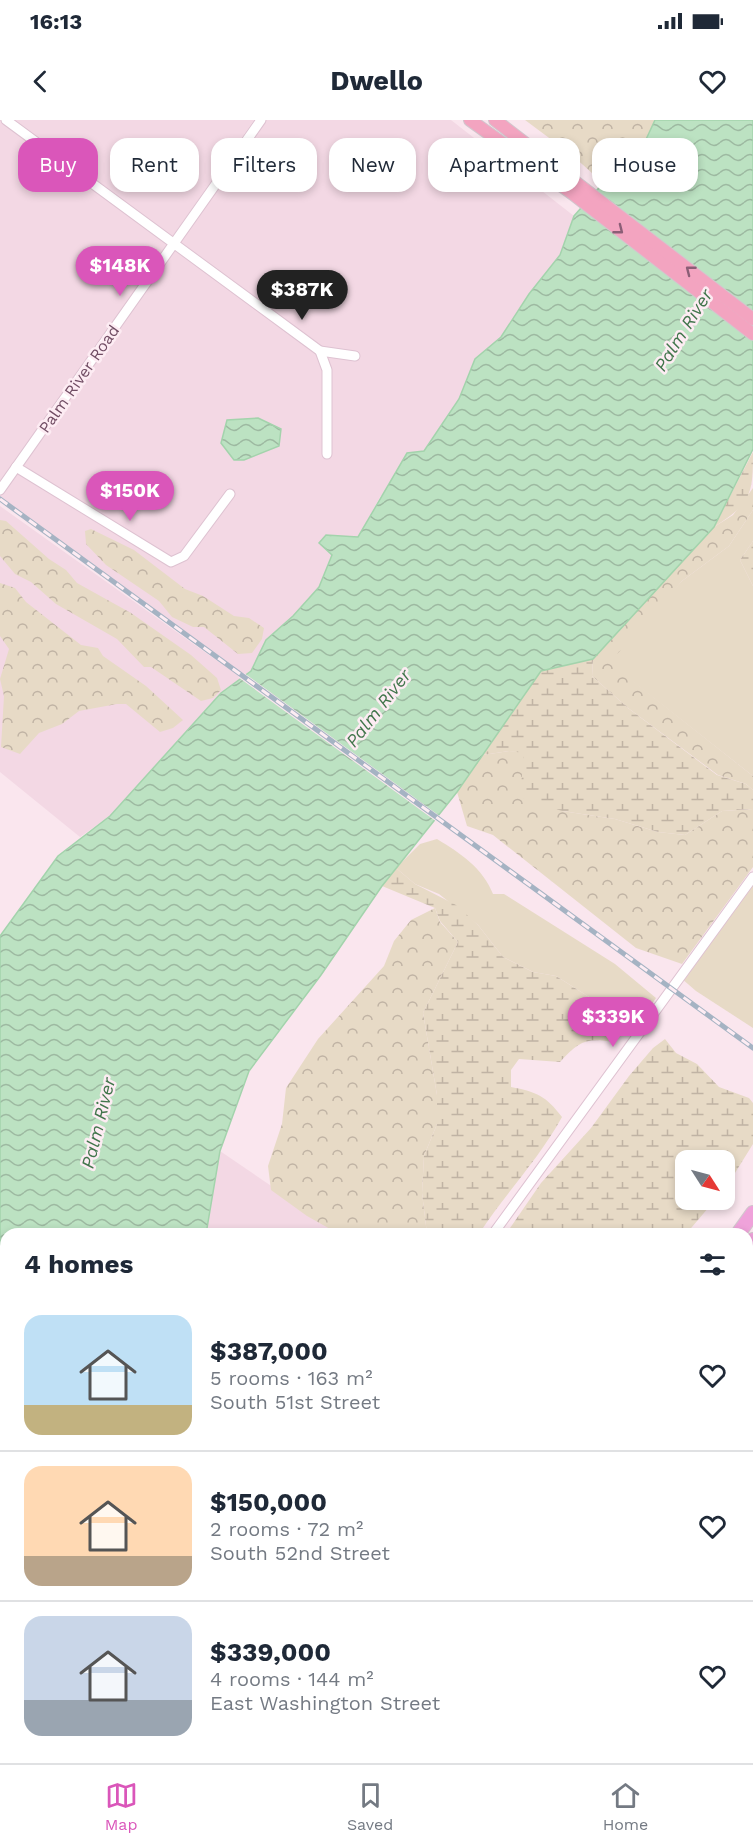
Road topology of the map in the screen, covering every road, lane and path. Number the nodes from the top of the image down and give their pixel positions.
1 (6, 120) edge
2 (261, 120) edge
3 (470, 120) edge
4 (495, 120) edge
5 (498, 138) edge
6 (516, 138) edge
7 (580, 191) edge
8 (580, 191) edge
9 (174, 244) junction
10 (753, 319) edge
11 (753, 334) edge
12 (320, 351) junction
13 (355, 356) dead end
14 (327, 454) dead end
15 (16, 467) junction
16 (0, 490) edge
17 (230, 494) dead end
18 (753, 877) edge
19 (753, 1213) edge
20 (497, 1228) edge
21 (742, 1228) edge

1 - 9 street
2 - 9 street, Palm River Road
3 - 5 main road
4 - 6 main road
10 -> 7 main road
8 -> 11 main road
9 - 12 street
9 - 15 street, Palm River Road
12 - 13 street
12 - 14 street
15 - 16 street, Palm River Road
15 - 17 street
18 - 20 street
19 - 21 highway

